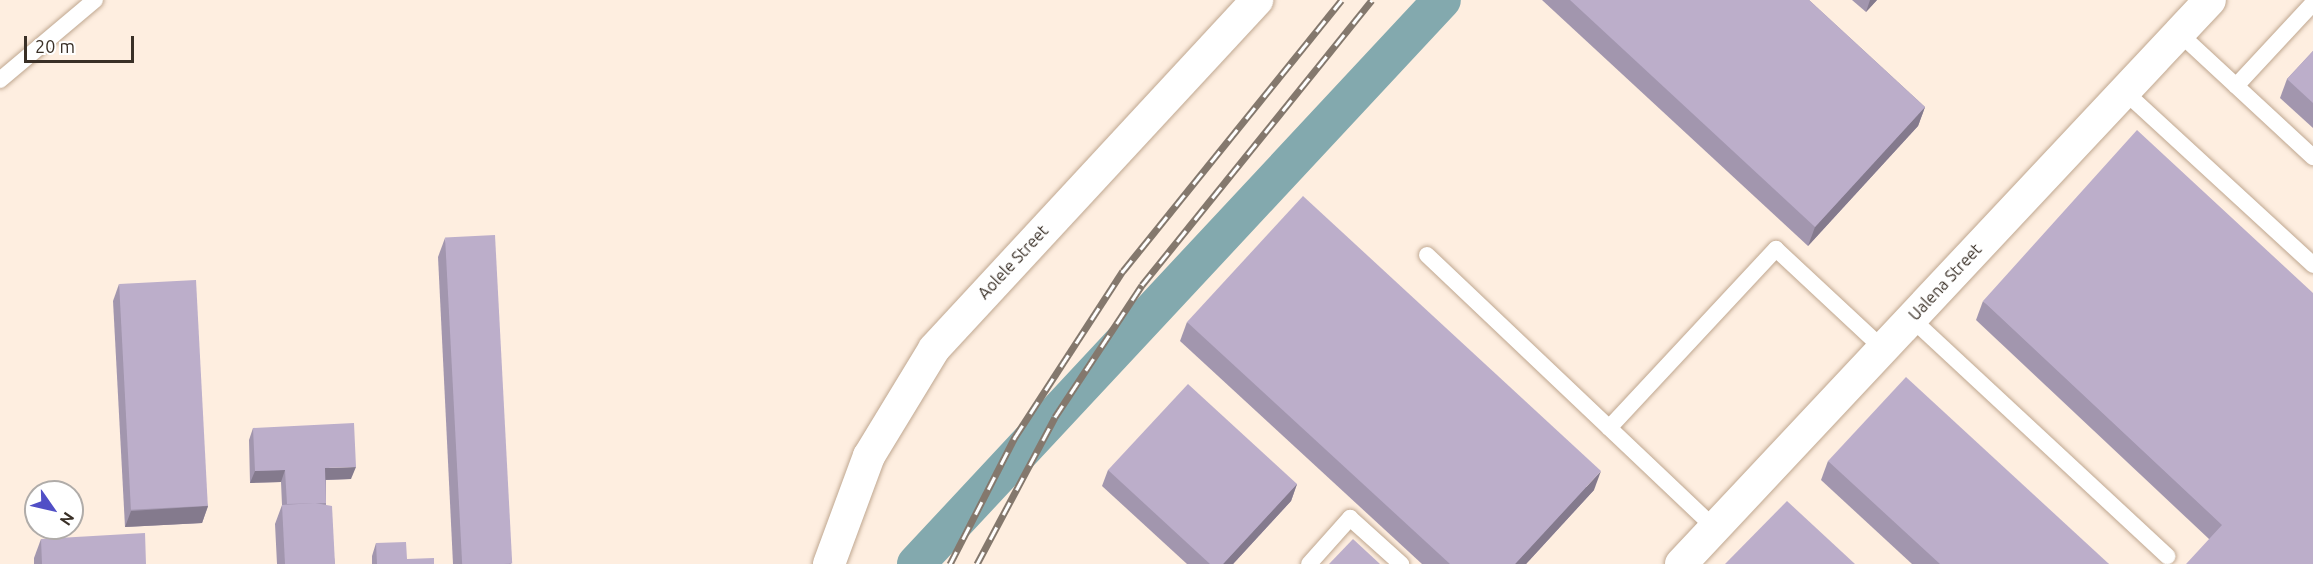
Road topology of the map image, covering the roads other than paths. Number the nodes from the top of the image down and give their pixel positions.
1 (95, 0) edge
2 (1257, 0) edge
3 (2210, 0) edge
4 (2313, 3) edge
5 (2179, 33) junction
6 (0, 80) edge
7 (2236, 86) junction
8 (2124, 91) junction
9 (2313, 157) edge
10 (1427, 255) dead end
11 (2313, 265) edge
12 (1911, 318) junction
13 (1882, 348) junction
14 (1609, 428) junction
15 (1714, 528) junction
16 (2167, 556) dead end
17 (829, 564) edge
18 (1309, 564) edge
19 (1401, 564) edge
20 (1681, 564) edge

1 - 6 lane
2 - 17 street, Aolele Street
3 - 5 street, Ualena Street
4 - 7 lane
5 - 7 lane
5 - 8 street, Ualena Street
7 - 9 lane
8 - 11 lane
8 - 12 street, Ualena Street
10 - 14 lane
12 - 13 street, Ualena Street
12 - 16 lane
13 - 14 lane
13 - 15 street, Ualena Street
14 - 15 lane
15 - 20 street, Ualena Street
18 - 19 lane

